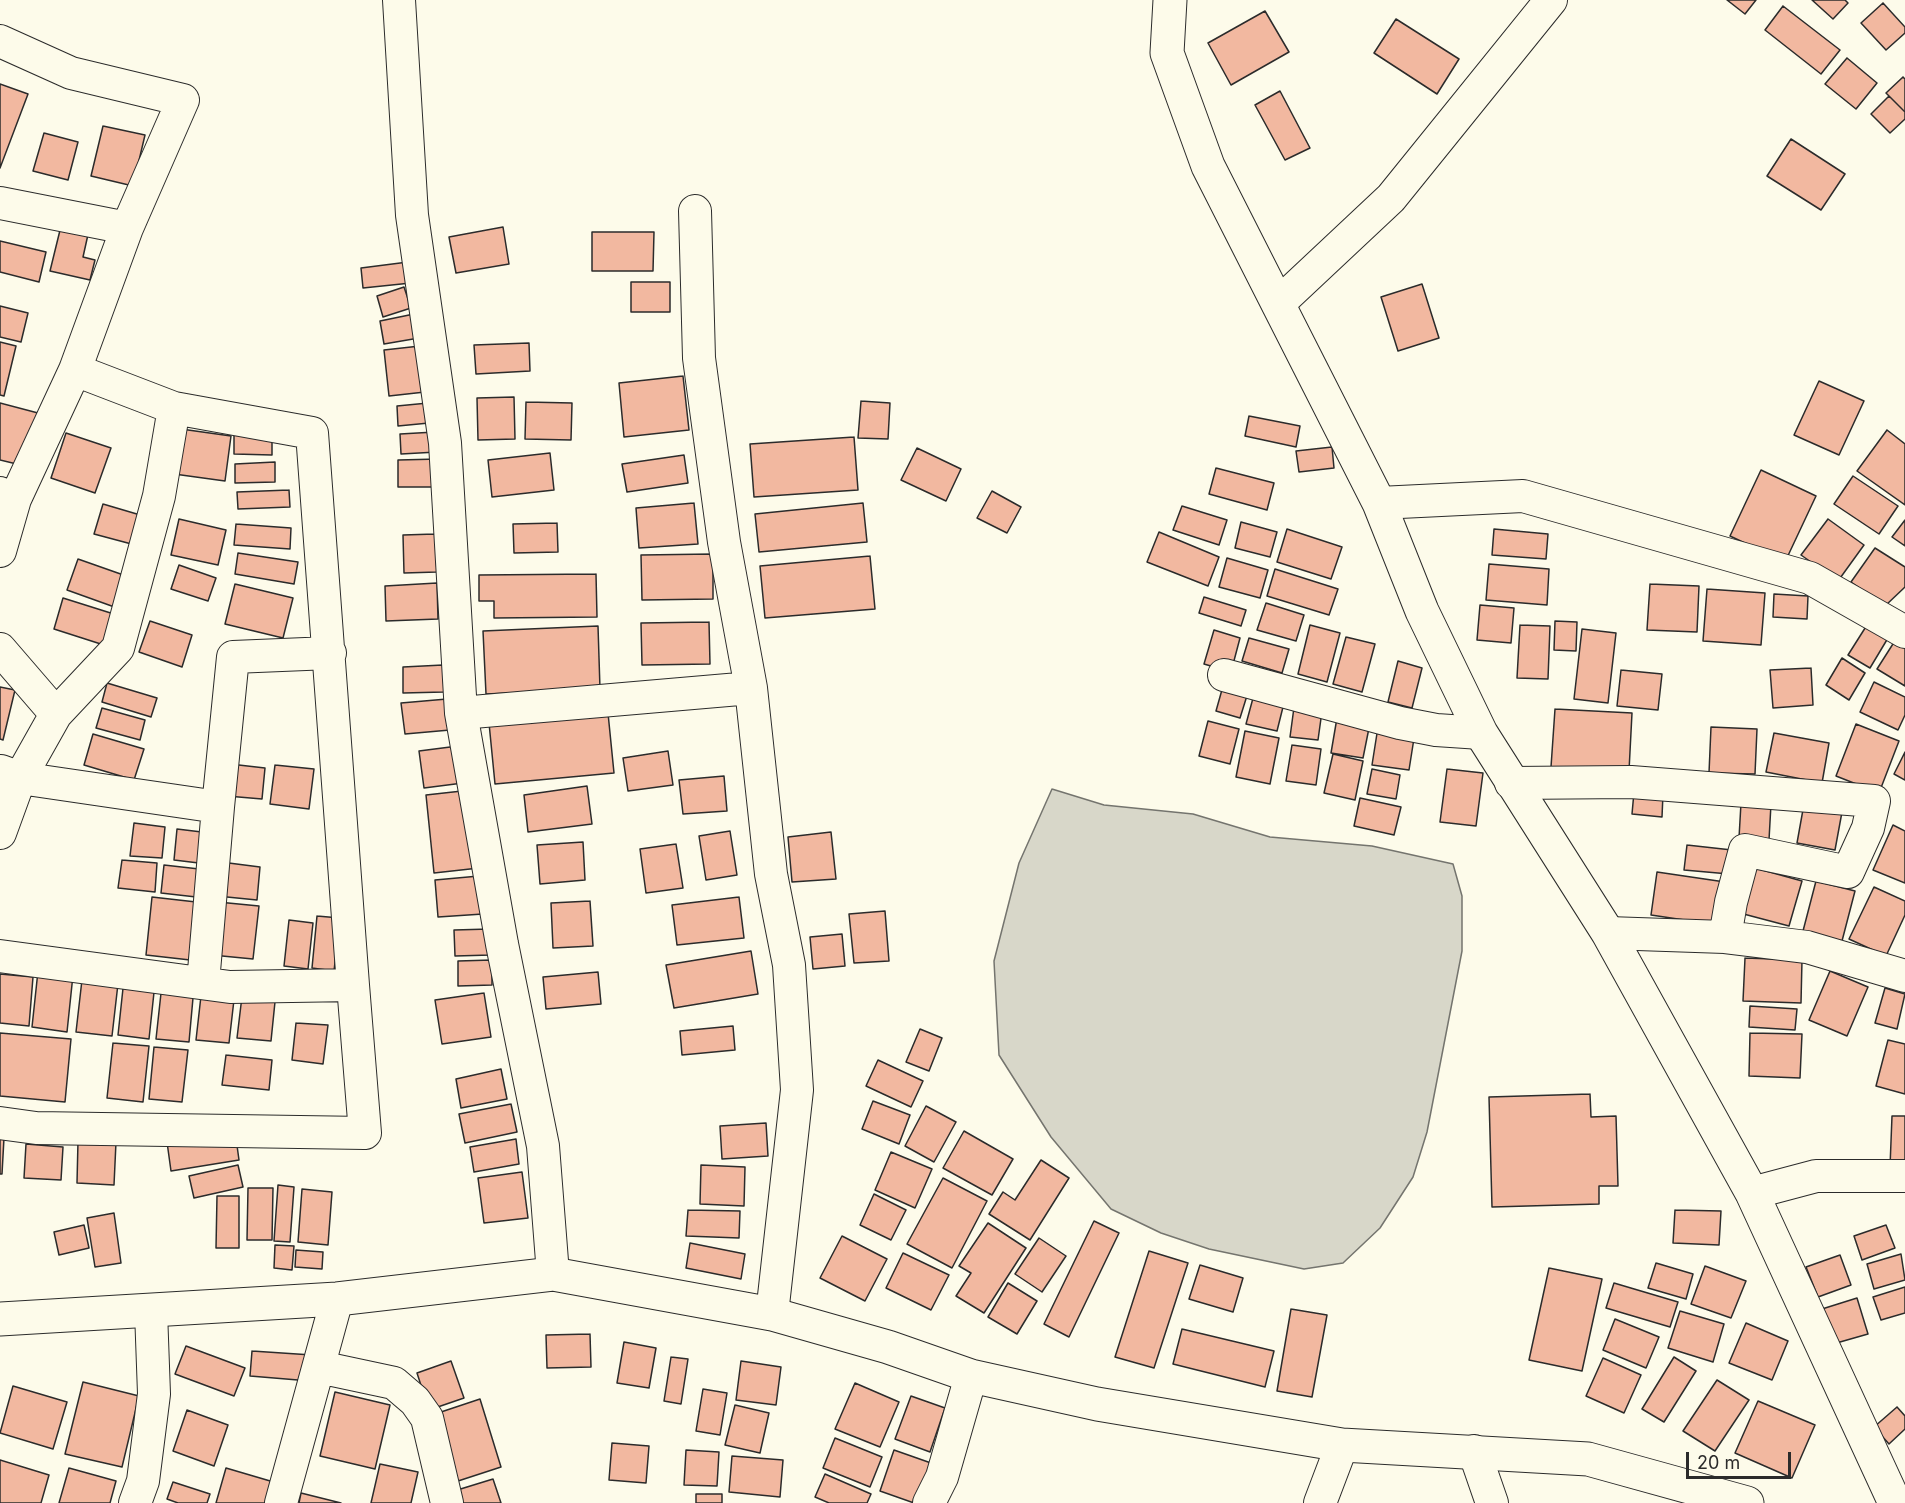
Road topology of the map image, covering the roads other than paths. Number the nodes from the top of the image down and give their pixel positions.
1 (399, 0) edge
2 (1170, 0) edge
3 (1551, 0) edge
4 (0, 41) edge
5 (0, 203) edge
6 (695, 211) dead end
7 (127, 228) junction
8 (1278, 304) junction
9 (75, 370) junction
10 (174, 408) junction
11 (7, 496) edge
12 (1379, 503) junction
13 (0, 551) edge
14 (1905, 632) edge
15 (0, 649) edge
16 (330, 653) junction
17 (1224, 675) dead end
18 (751, 688) junction
19 (461, 713) junction
20 (56, 714) junction
21 (1481, 733) junction
22 (10, 775) edge
23 (1511, 783) junction
24 (219, 807) junction
25 (0, 833) edge
26 (1608, 933) junction
27 (1725, 937) junction
28 (0, 956) edge
29 (1905, 976) edge
30 (203, 983) junction
31 (353, 985) junction
32 (0, 1123) edge
33 (1905, 1176) edge
34 (1752, 1193) junction
35 (553, 1274) junction
36 (337, 1299) junction
37 (151, 1311) junction
38 (772, 1314) junction
39 (0, 1319) edge
40 (319, 1367) junction
41 (970, 1376) junction
42 (1342, 1445) junction
43 (1474, 1451) junction
44 (135, 1503) edge
45 (281, 1503) edge
46 (447, 1503) edge
47 (929, 1503) edge
48 (1320, 1503) edge
49 (1492, 1503) edge
50 (1747, 1503) edge
51 (1895, 1503) edge

1 - 19 street
2 - 8 main road
3 - 8 street
4 - 7 street
5 - 7 street
6 - 18 street
7 - 9 street
8 - 12 main road
9 - 10 street
9 - 11 street
10 - 16 street
10 - 20 street
11 - 13 street
12 - 14 street
12 - 21 main road
15 - 20 street
16 - 24 street
16 - 31 street
17 - 21 street
18 - 19 street
18 - 38 street
19 - 35 street
20 - 22 street
21 - 23 main road
22 - 24 street
22 - 25 street
23 - 26 main road
23 - 27 street
24 - 30 street
26 - 27 street
26 - 34 main road
27 - 29 street
28 - 30 street
30 - 31 street
31 - 32 street
33 - 34 street
34 - 51 main road
35 - 36 main road
35 - 38 main road
36 - 37 main road
36 - 40 street
37 - 39 main road
37 - 44 street
38 - 41 main road
40 - 45 street
40 - 46 street
41 - 42 main road
41 - 47 street
42 - 43 main road
42 - 48 street
43 - 49 street
43 - 50 main road

